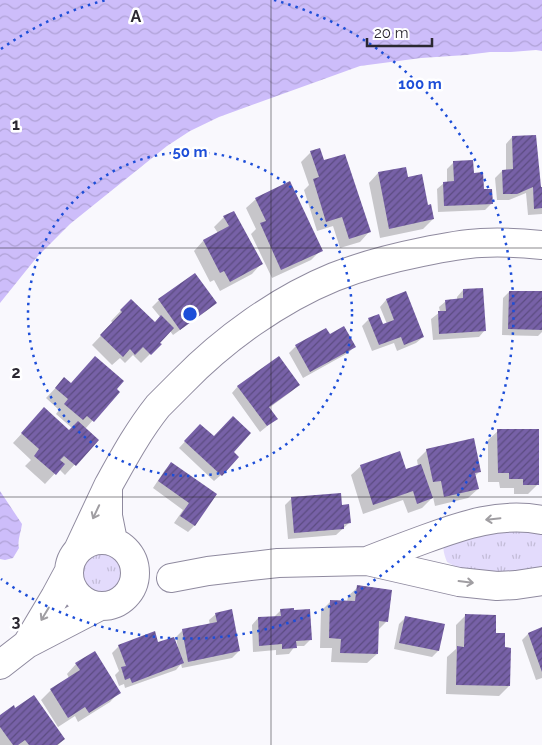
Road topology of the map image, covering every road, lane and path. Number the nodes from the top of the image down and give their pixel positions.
1 (542, 245) edge
2 (108, 486) junction
3 (542, 520) edge
4 (436, 535) junction
5 (113, 541) junction
6 (73, 561) junction
7 (367, 561) junction
8 (134, 565) junction
9 (171, 578) junction
10 (440, 578) junction
11 (542, 581) edge
12 (112, 602) junction
13 (26, 644) junction
14 (0, 665) edge

1 - 2 street
2 - 5 street
2 -> 6 street
3 -> 4 street
4 - 7 street
4 - 10 street
5 - 6 street
5 - 8 street
6 - 12 street
6 -> 13 street
7 - 9 street
7 - 10 street
8 - 9 street
8 - 12 street
9 - 12 street
10 -> 11 street
12 - 13 street
13 - 14 street

